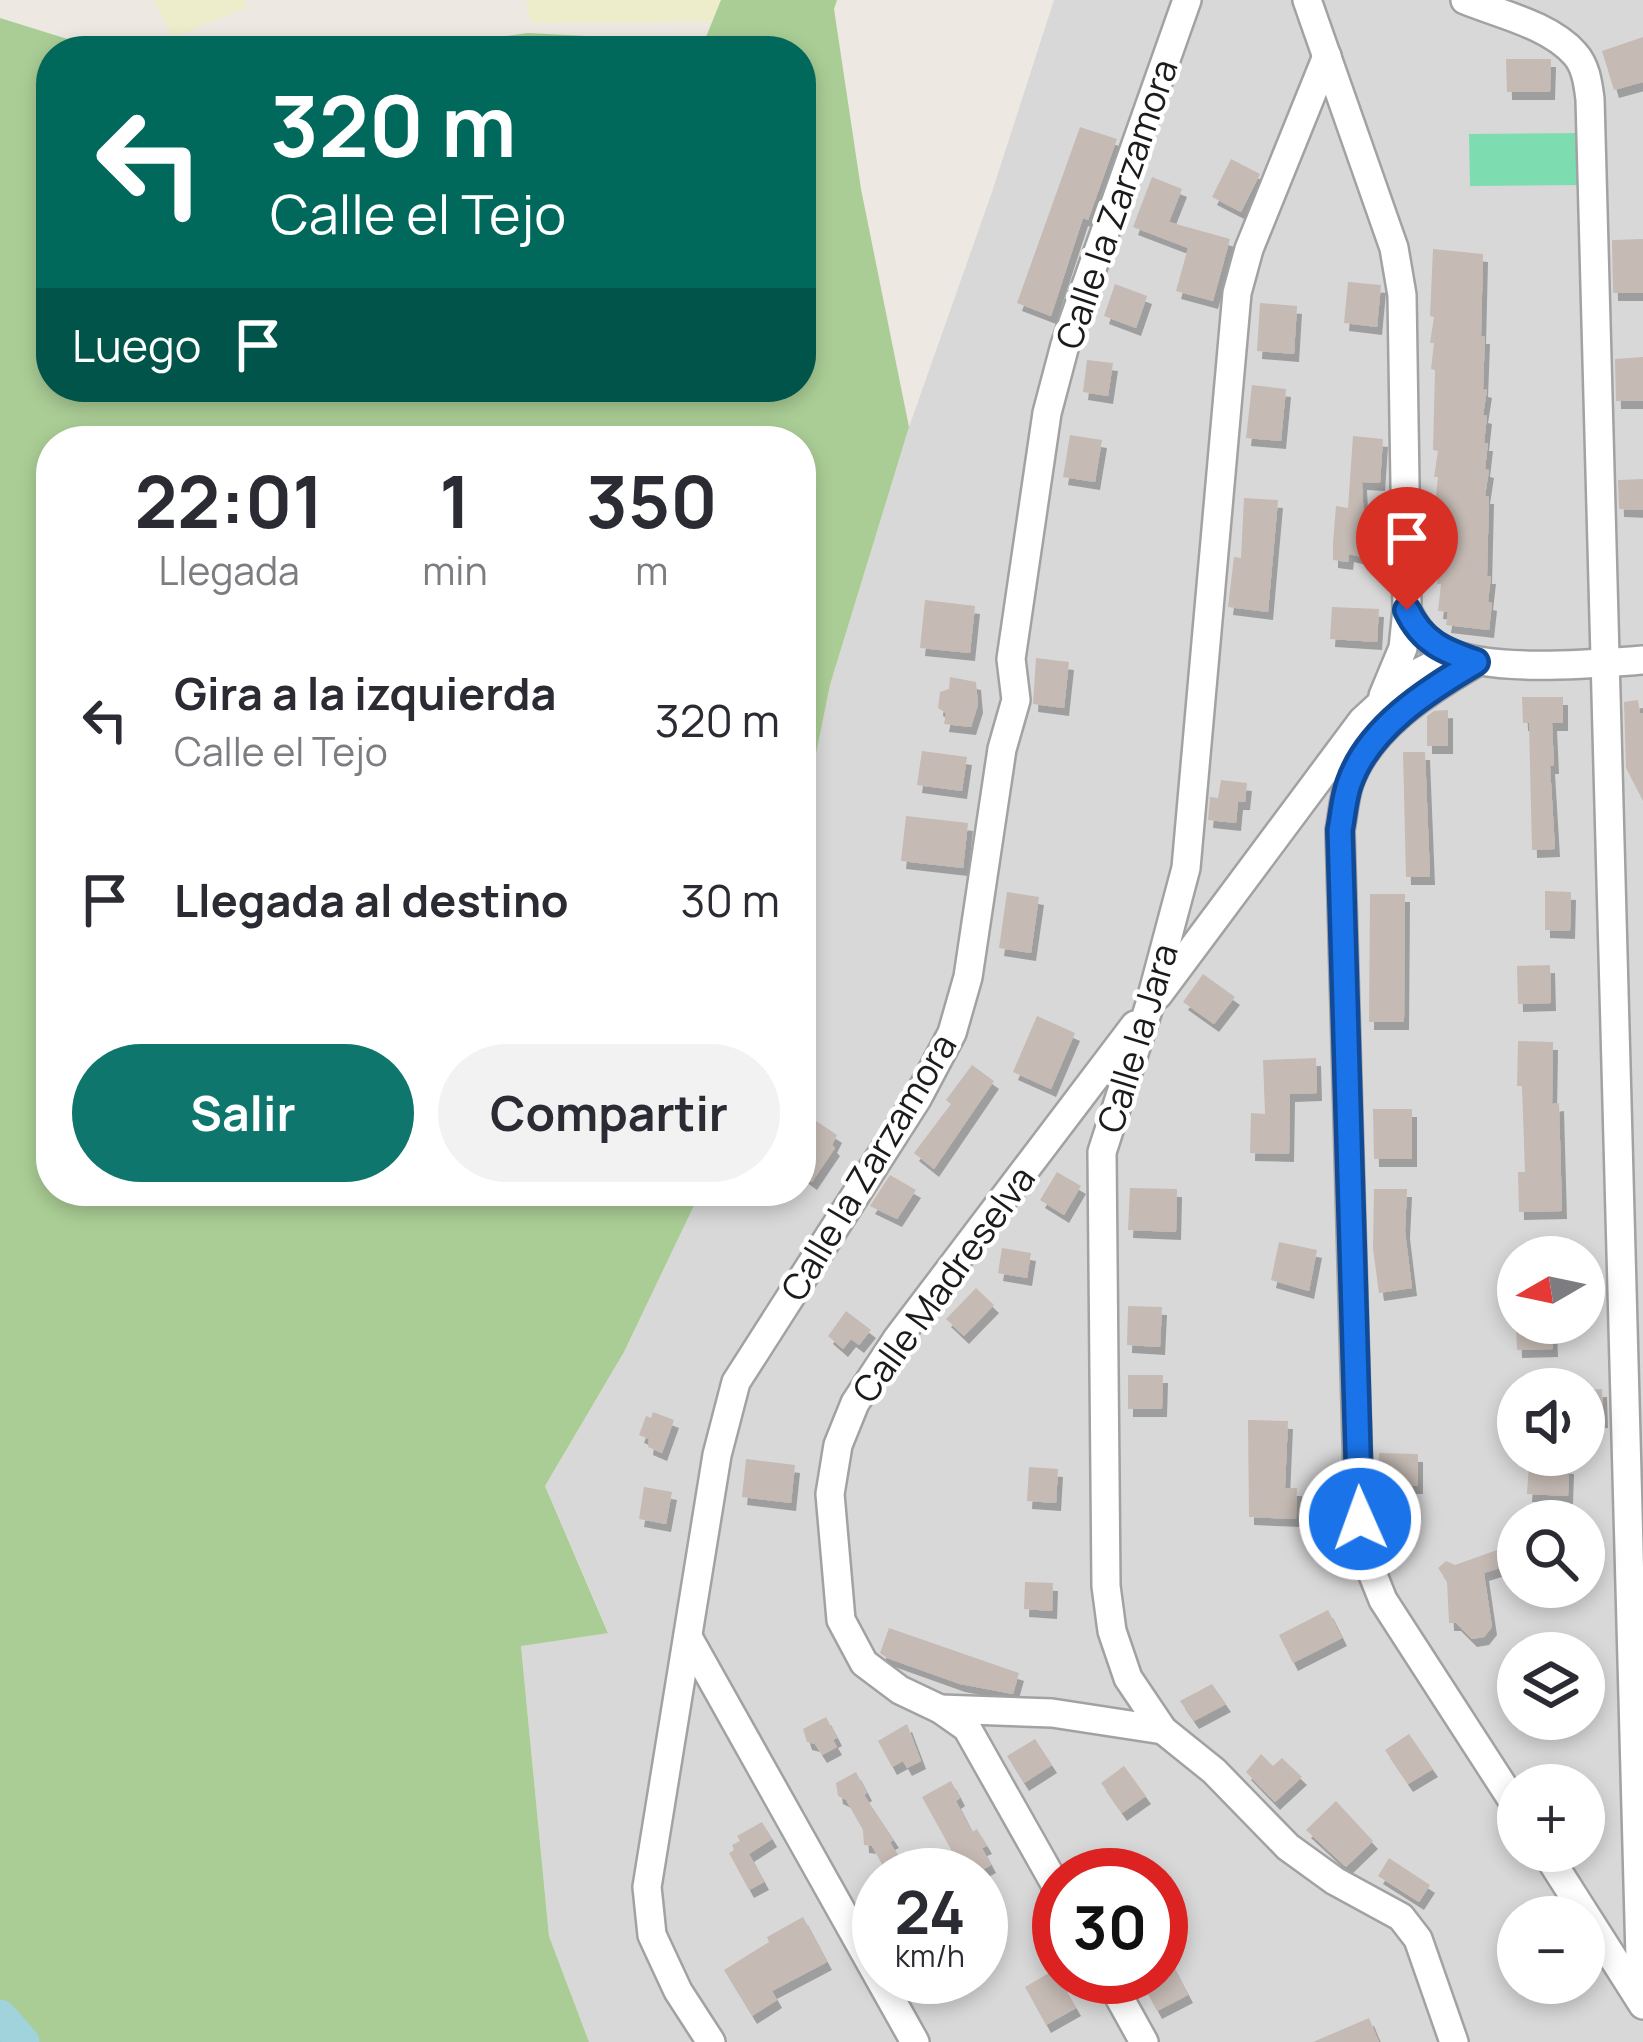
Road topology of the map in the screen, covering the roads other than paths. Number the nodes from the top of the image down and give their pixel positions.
1 (1187, 0) edge
2 (1307, 0) edge
3 (1465, 0) edge
4 (1327, 56) junction
5 (1407, 610) junction
6 (1643, 660) edge
7 (1476, 662) junction
8 (1603, 663) junction
9 (1381, 702) junction
10 (1149, 1007) junction
11 (688, 1637) junction
12 (940, 1709) junction
13 (1638, 1710) edge
14 (1163, 1730) junction
15 (1497, 1776) edge
16 (1035, 1848) edge
17 (1558, 1872) edge
18 (1638, 1996) edge
19 (1123, 2004) edge
20 (711, 2042) edge
21 (915, 2042) edge
22 (1144, 2042) edge
23 (1454, 2042) edge

1 - 11 street, Calle la Zarzamora
2 - 4 street, Calle Madreselva
3 - 8 street
4 - 5 street, Calle Madreselva
4 - 10 street, Calle la Jara
5 - 7 street
5 - 9 street, Calle Madreselva
6 - 8 street, Calle Madreselva
7 - 8 street, Calle Madreselva
7 - 9 street, Calle Madreselva
7 - 15 street
8 - 13 street
9 - 10 street, Calle Madreselva
10 - 12 street, Calle Madreselva
10 - 14 street, Calle la Jara
11 - 20 street, Calle la Zarzamora
11 - 21 street
12 - 14 street
12 - 16 street, Calle Madreselva
13 - 18 street
14 - 23 street, Calle la Jara
17 - 18 street
19 - 22 street

